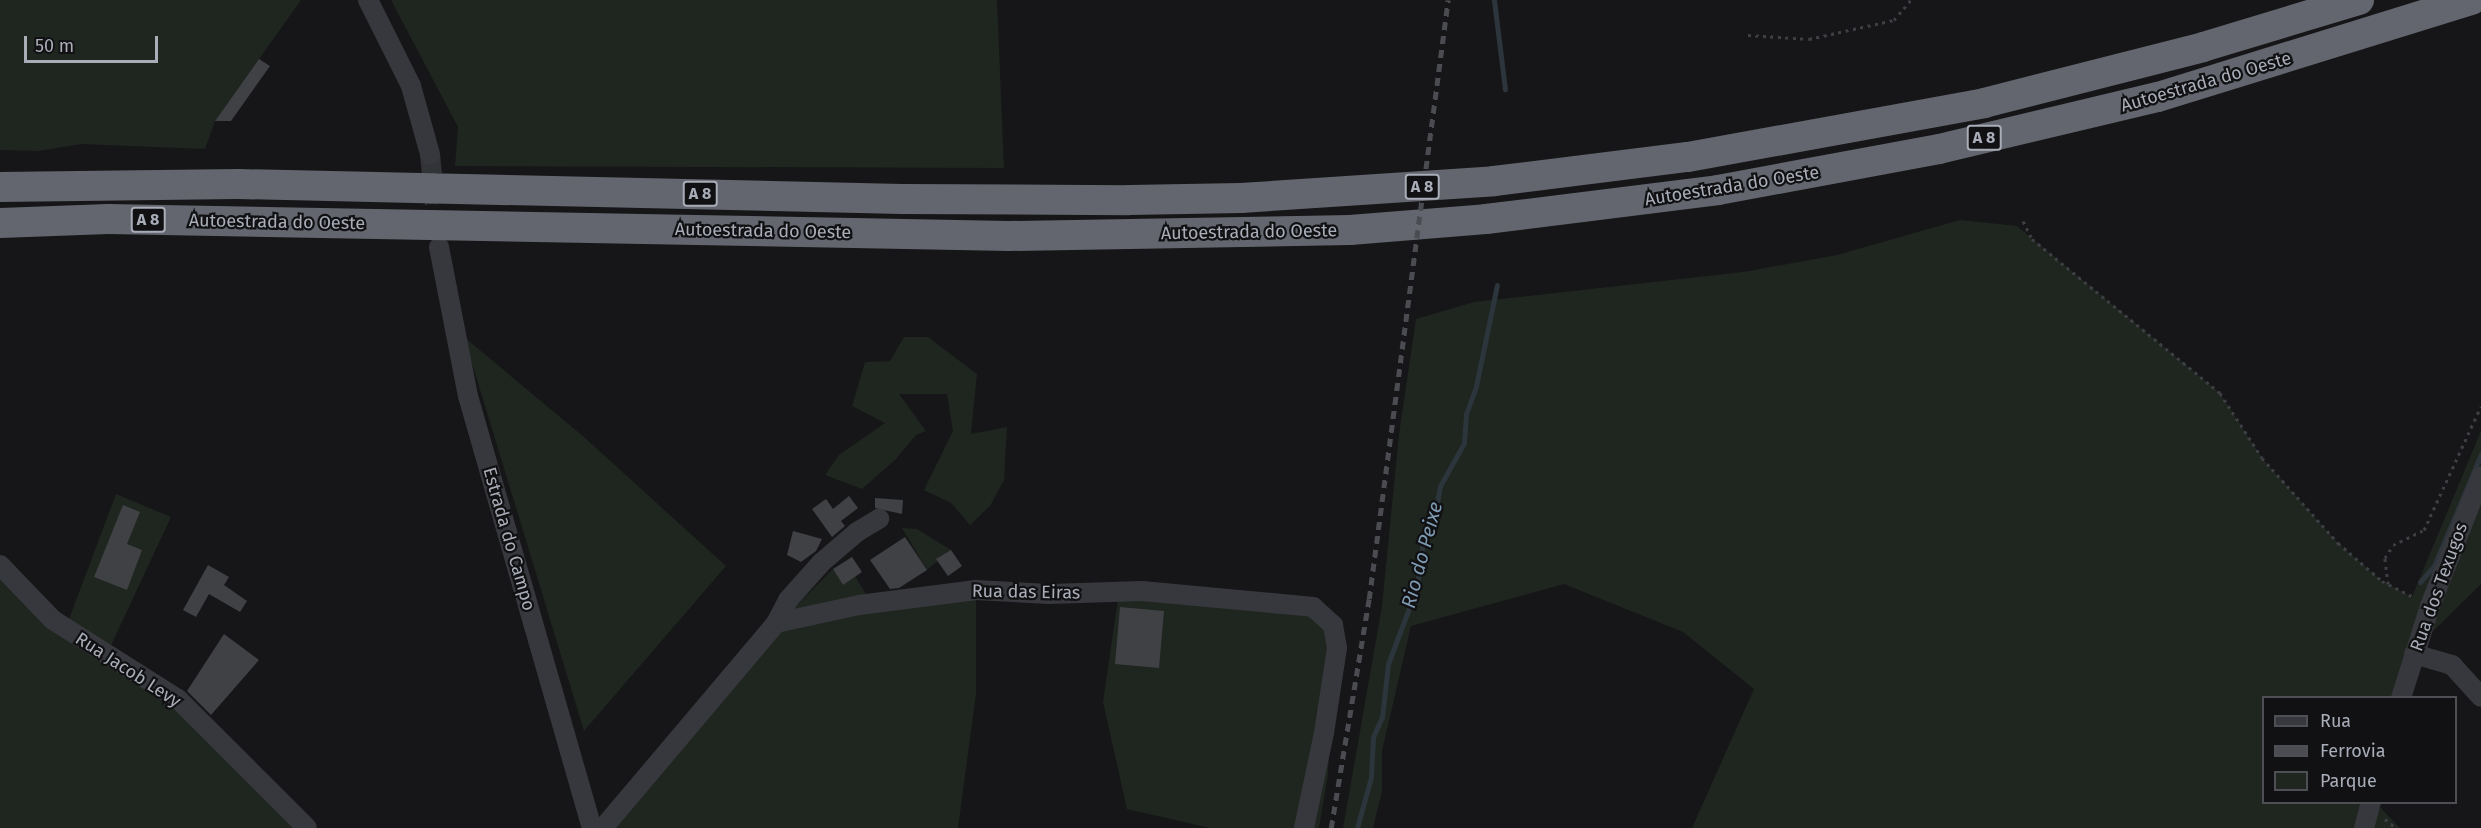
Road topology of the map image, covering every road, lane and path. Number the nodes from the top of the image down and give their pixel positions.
1 (368, 0) edge
2 (1911, 0) edge
3 (2359, 0) edge
4 (2470, 0) edge
5 (1748, 35) dead end
6 (430, 154) tunnel mouth
7 (0, 187) edge
8 (2024, 221) dead end
9 (0, 223) edge
10 (439, 247) tunnel mouth
11 (2481, 405) edge
12 (2481, 477) edge
13 (879, 519) dead end
14 (0, 565) edge
15 (2388, 584) junction
16 (2430, 606) junction
17 (776, 623) junction
18 (2414, 654) junction
19 (2402, 696) edge
20 (2481, 697) edge
21 (2370, 804) edge
22 (307, 828) edge
23 (592, 828) edge
24 (603, 828) edge
25 (1304, 828) edge
26 (2364, 828) edge

1 - 6 street
2 - 5 path
3 - 7 highway, Autoestrada do Oeste / A 8
4 - 9 highway, Autoestrada do Oeste / A 8
8 - 15 path
10 - 23 street, Estrada do Campo
11 - 15 path
12 - 16 street, Rua dos Texugos
13 - 17 street
14 - 22 street, Rua Jacob Levy
15 - 16 path
16 - 18 street, Rua dos Texugos
17 - 24 street
17 - 25 street, Rua das Eiras
18 - 19 street, Rua dos Texugos
18 - 20 street
21 - 26 street

